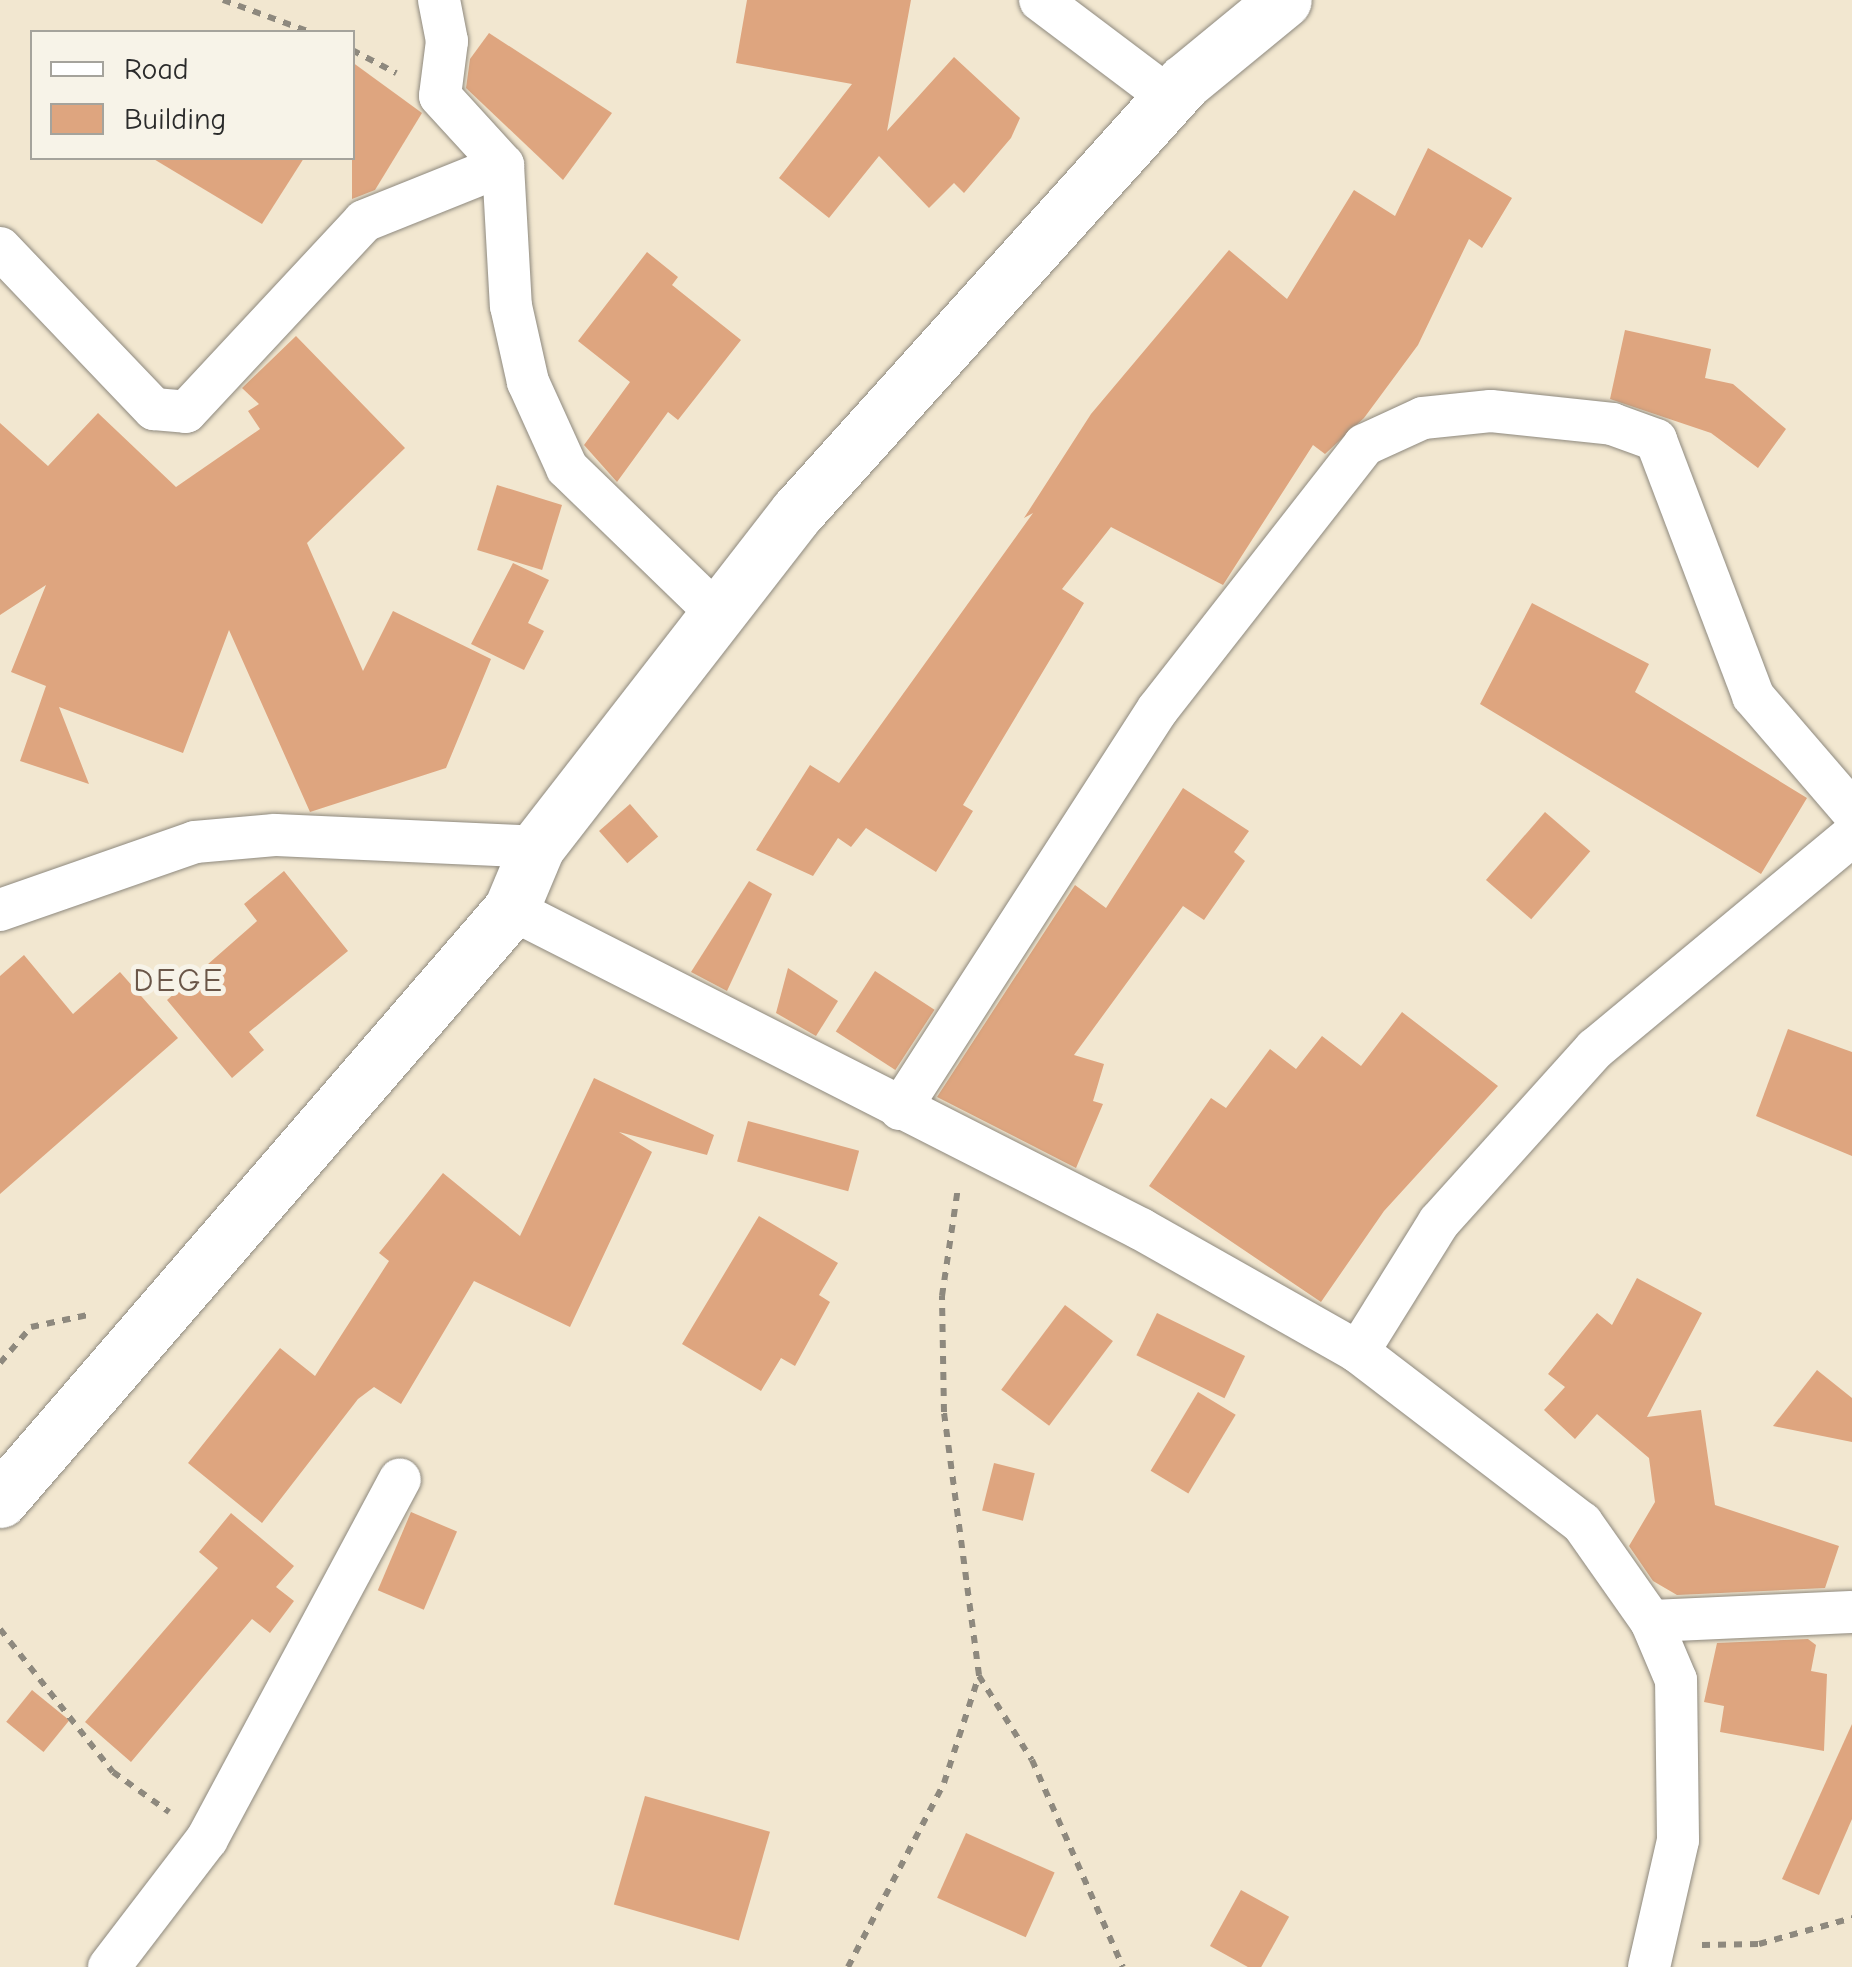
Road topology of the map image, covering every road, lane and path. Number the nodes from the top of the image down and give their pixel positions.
1 (223, 0) edge
2 (439, 0) edge
3 (1040, 0) edge
4 (1284, 0) edge
5 (305, 30) edge
6 (1170, 98) junction
7 (503, 165) junction
8 (0, 248) edge
9 (721, 617) junction
10 (1852, 811) edge
11 (1852, 836) edge
12 (536, 847) junction
13 (0, 910) edge
14 (511, 910) junction
15 (900, 1109) junction
16 (964, 1146) junction
17 (147, 1332) junction
18 (1358, 1352) junction
19 (0, 1363) edge
20 (400, 1479) dead end
21 (0, 1500) edge
22 (1852, 1612) edge
23 (1651, 1621) junction
24 (0, 1629) edge
25 (979, 1675) junction
26 (206, 1839) junction
27 (1852, 1918) edge
28 (1654, 1956) edge
29 (110, 1967) edge
30 (848, 1967) edge
31 (1123, 1967) edge

1 - 5 path
2 - 7 street
3 - 6 street
4 - 6 main road
6 - 9 main road
7 - 8 street
7 - 9 street
9 - 12 main road
10 - 15 street
11 - 18 street
12 - 13 street
12 - 14 main road
14 - 15 street
14 - 17 main road
15 - 16 street
16 - 18 street
16 - 25 path
17 - 19 path
17 - 21 main road
18 - 23 street
20 - 26 street
22 - 23 street
23 - 28 street
24 - 26 path
25 - 30 path
25 - 31 path
26 - 29 street
27 - 28 path

